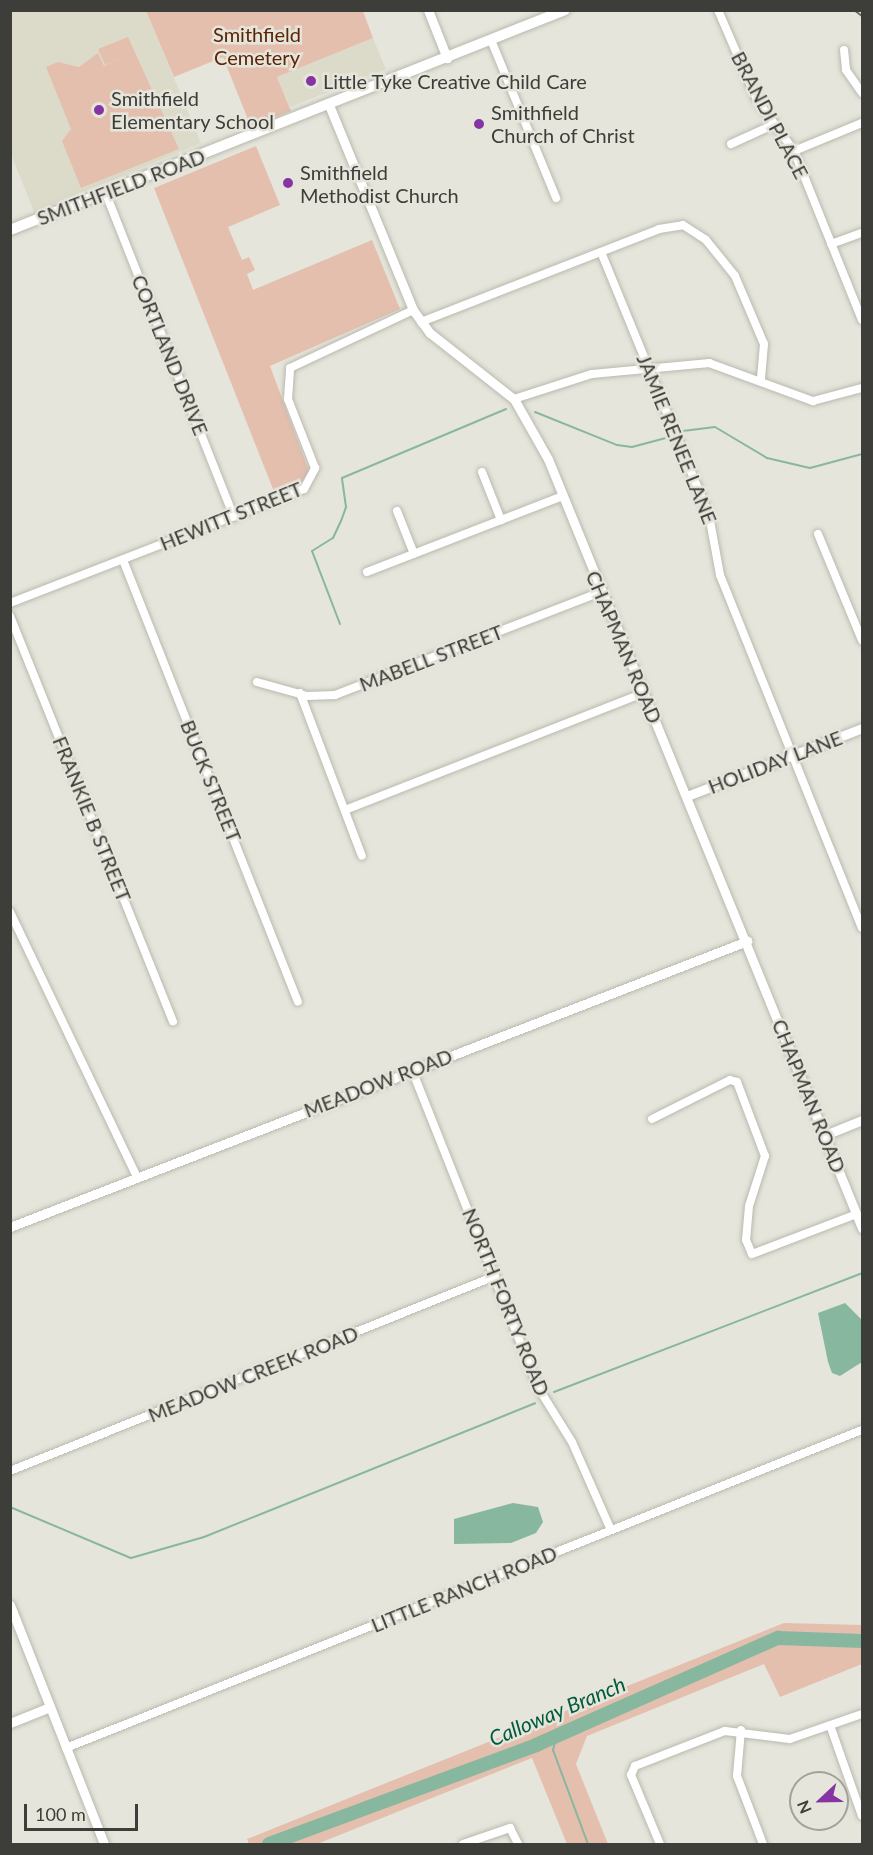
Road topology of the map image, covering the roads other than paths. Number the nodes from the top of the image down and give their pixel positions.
1 (428, 10) edge
2 (565, 10) edge
3 (718, 10) edge
4 (490, 40) junction
5 (844, 50) dead end
6 (447, 58) junction
7 (862, 93) edge
8 (329, 105) junction
9 (862, 123) edge
10 (775, 124) junction
11 (731, 144) dead end
12 (794, 151) junction
13 (106, 194) junction
14 (556, 198) dead end
15 (10, 230) edge
16 (862, 233) edge
17 (831, 244) junction
18 (601, 252) junction
19 (413, 310) junction
20 (862, 320) edge
21 (421, 322) junction
22 (648, 368) junction
23 (761, 379) junction
24 (862, 388) edge
25 (514, 399) junction
26 (482, 472) dead end
27 (563, 496) junction
28 (397, 511) dead end
29 (234, 517) junction
30 (501, 520) junction
31 (818, 534) dead end
32 (414, 554) junction
33 (123, 560) junction
34 (367, 572) dead end
35 (601, 592) junction
36 (10, 603) edge
37 (10, 616) edge
38 (862, 640) edge
39 (257, 682) dead end
40 (300, 693) junction
41 (644, 693) junction
42 (862, 728) edge
43 (792, 754) junction
44 (687, 796) junction
45 (345, 810) junction
46 (362, 856) dead end
47 (10, 912) edge
48 (862, 928) edge
49 (747, 941) junction
50 (298, 1002) dead end
51 (173, 1022) dead end
52 (412, 1070) junction
53 (652, 1119) dead end
54 (862, 1120) edge
55 (825, 1135) junction
56 (137, 1177) junction
57 (857, 1214) junction
58 (10, 1227) edge
59 (862, 1228) edge
60 (495, 1276) junction
61 (862, 1430) edge
62 (10, 1471) edge
63 (611, 1530) junction
64 (10, 1605) edge
65 (50, 1707) junction
66 (862, 1714) edge
67 (10, 1723) edge
68 (831, 1728) junction
69 (741, 1730) junction
70 (66, 1748) junction
71 (862, 1816) edge
72 (104, 1845) edge
73 (464, 1845) edge
74 (518, 1845) edge
75 (660, 1845) edge
76 (763, 1845) edge

1 - 6 street
2 - 4 main road, SMITHFIELD ROAD
3 - 10 street, BRANDI PLACE
4 - 6 main road, SMITHFIELD ROAD
4 - 14 street
5 - 7 street
6 - 8 main road, SMITHFIELD ROAD
8 - 13 main road, SMITHFIELD ROAD
8 - 19 street, CHAPMAN ROAD
9 - 12 street
10 - 11 street
10 - 12 street, BRANDI PLACE
12 - 17 street, BRANDI PLACE
13 - 15 main road, SMITHFIELD ROAD
13 - 29 street, CORTLAND DRIVE
16 - 17 street
17 - 20 street, BRANDI PLACE
18 - 21 street
18 - 22 street, JAMIE RENEE LANE
18 - 23 street
19 - 21 street, CHAPMAN ROAD
19 - 29 street, HEWITT STREET
21 - 25 street, CHAPMAN ROAD
22 - 23 street
22 - 25 street
22 - 43 street, JAMIE RENEE LANE
23 - 24 street
25 - 27 street, CHAPMAN ROAD
26 - 30 street
27 - 30 street
27 - 35 street, CHAPMAN ROAD
28 - 32 street
29 - 33 street, HEWITT STREET
30 - 32 street
31 - 38 street
32 - 34 street
33 - 36 street, HEWITT STREET
33 - 50 street, BUCK STREET
35 - 40 street, MABELL STREET
35 - 41 street, CHAPMAN ROAD
37 - 51 street, FRANKIE B STREET
39 - 40 street, MABELL STREET
40 - 45 street
41 - 44 street, CHAPMAN ROAD
41 - 45 street
42 - 43 street, HOLIDAY LANE
43 - 44 street, HOLIDAY LANE
43 - 48 street, JAMIE RENEE LANE
44 - 49 street, CHAPMAN ROAD
45 - 46 street
47 - 56 street
49 - 52 street, MEADOW ROAD
49 - 55 street, CHAPMAN ROAD
52 - 56 street, MEADOW ROAD
52 - 60 street, NORTH FORTY ROAD
53 - 57 street
54 - 55 street
55 - 57 street, CHAPMAN ROAD
56 - 58 street, MEADOW ROAD
57 - 59 street, CHAPMAN ROAD
60 - 62 street, MEADOW CREEK ROAD
60 - 63 street, NORTH FORTY ROAD
61 - 63 street, LITTLE RANCH ROAD
63 - 70 street, LITTLE RANCH ROAD
64 - 65 street
65 - 67 street
65 - 70 street
66 - 68 street
68 - 69 street
68 - 71 street
69 - 75 street
69 - 76 street
70 - 72 street
73 - 74 street

